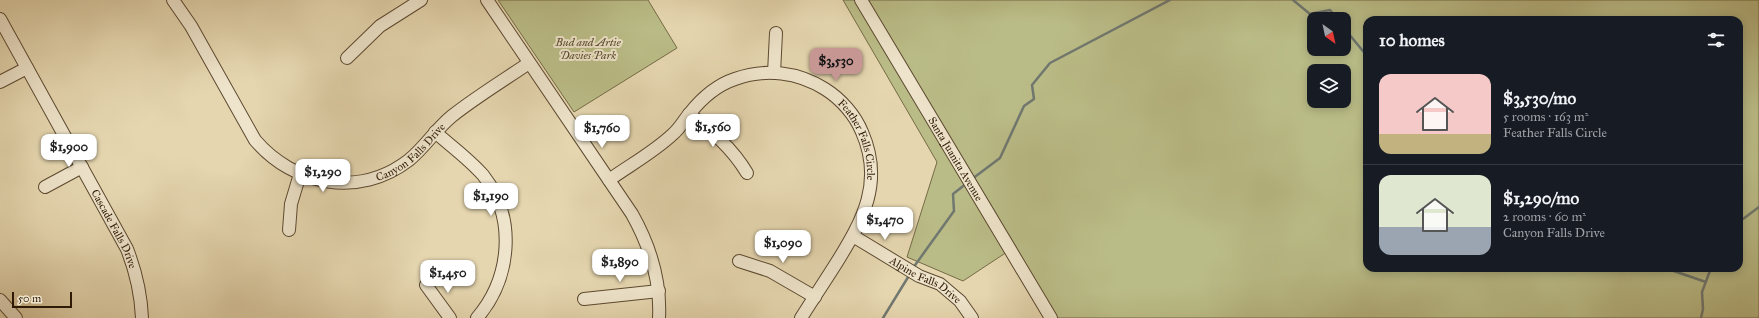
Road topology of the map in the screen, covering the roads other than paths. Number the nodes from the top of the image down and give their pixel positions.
1 (173, 0) edge
2 (421, 0) edge
3 (487, 0) edge
4 (861, 0) edge
5 (0, 19) edge
6 (776, 33) dead end
7 (347, 58) dead end
8 (529, 63) junction
9 (27, 68) junction
10 (774, 73) junction
11 (0, 82) edge
12 (689, 114) junction
13 (435, 132) junction
14 (82, 167) junction
15 (747, 173) dead end
16 (300, 174) junction
17 (609, 180) junction
18 (45, 187) dead end
19 (289, 230) dead end
20 (853, 236) junction
21 (739, 261) dead end
22 (426, 285) dead end
23 (659, 291) junction
24 (815, 297) junction
25 (584, 299) dead end
26 (0, 300) edge
27 (16, 318) edge
28 (142, 318) edge
29 (450, 318) edge
30 (477, 318) edge
31 (659, 318) edge
32 (801, 318) edge
33 (972, 318) edge
34 (1051, 318) edge

1 - 16 street, Canyon Falls Drive
2 - 7 street
3 - 8 street
4 - 34 street, Santa Juanita Avenue
5 - 9 street, Cascade Falls Drive
6 - 10 street
8 - 13 street, Canyon Falls Drive
8 - 17 street
9 - 11 street
9 - 14 street, Cascade Falls Drive
10 - 12 street, Feather Falls Circle
10 - 20 street, Feather Falls Circle
12 - 15 street
12 - 17 street, Feather Falls Circle
13 - 16 street, Canyon Falls Drive
13 - 30 street
14 - 18 street
14 - 28 street, Cascade Falls Drive
16 - 19 street
17 - 23 street
20 - 24 street, Feather Falls Circle
20 - 33 street, Alpine Falls Drive
21 - 24 street
22 - 29 street
23 - 25 street
23 - 31 street
24 - 32 street, Feather Falls Circle
26 - 27 street

